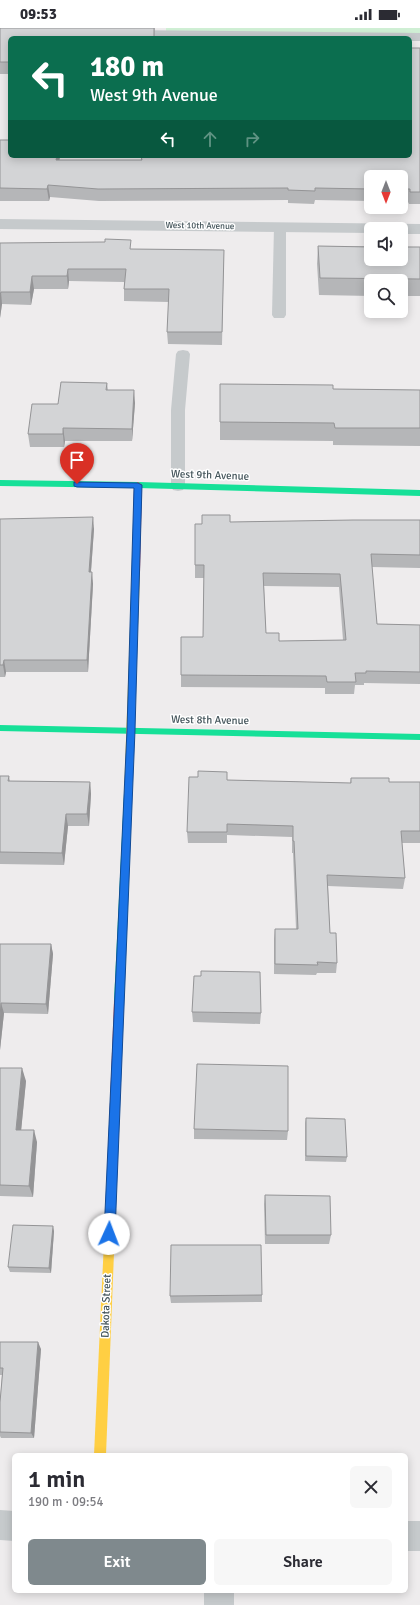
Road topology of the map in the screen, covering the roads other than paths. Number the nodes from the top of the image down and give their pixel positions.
1 (110, 34) edge
2 (317, 36) edge
3 (0, 224) edge
4 (280, 227) junction
5 (364, 228) edge
6 (408, 229) edge
7 (420, 229) edge
8 (279, 315) dead end
9 (183, 354) dead end
10 (0, 483) edge
11 (138, 485) junction
12 (178, 486) junction
13 (420, 493) edge
14 (0, 728) edge
15 (131, 730) junction
16 (420, 737) edge
17 (100, 1453) edge
18 (0, 1525) edge
19 (12, 1526) edge
20 (408, 1536) edge
21 (420, 1536) edge
22 (219, 1593) edge
23 (219, 1605) edge

1 - 2 street
3 - 4 street, West 10th Avenue
4 - 5 street, West 10th Avenue
4 - 8 lane
6 - 7 street, West 10th Avenue
9 - 12 lane
10 - 11 street, West 9th Avenue
11 - 12 street, West 9th Avenue
11 - 15 street, Dakota Street
12 - 13 street, West 9th Avenue
14 - 15 street, West 8th Avenue
15 - 16 street, West 8th Avenue
15 - 17 street, Dakota Street
18 - 19 street
20 - 21 street
22 - 23 street

